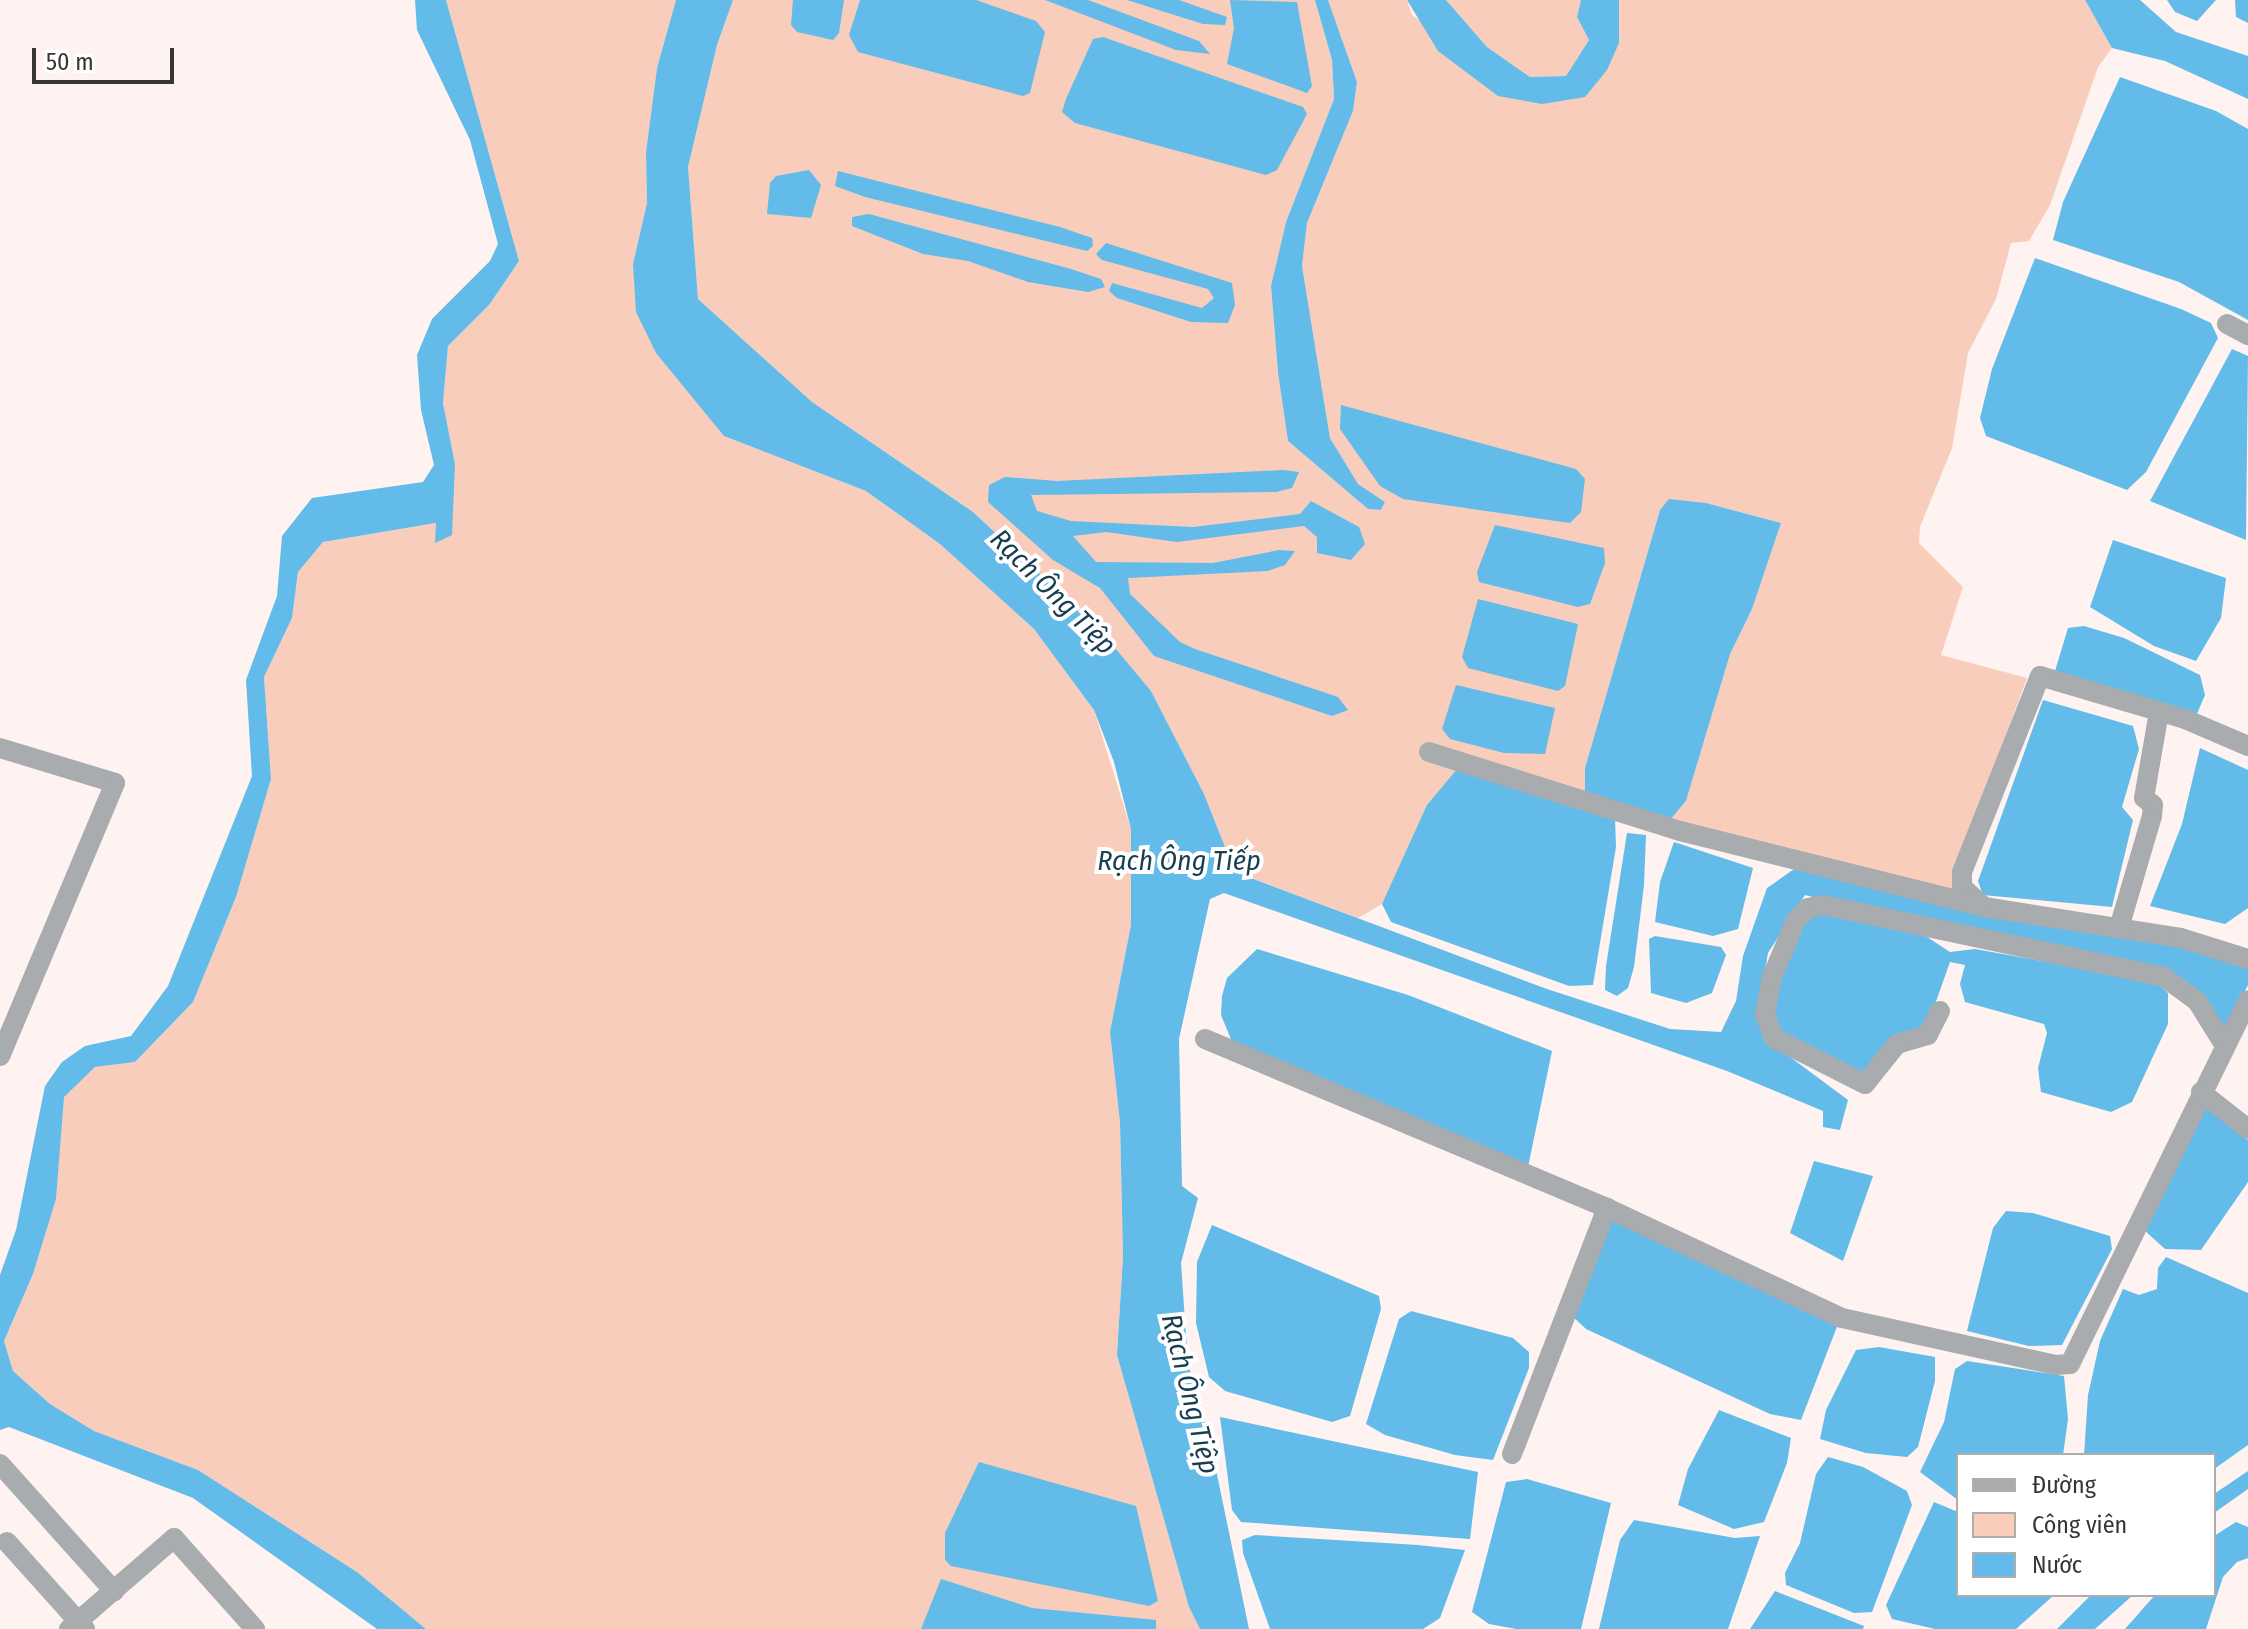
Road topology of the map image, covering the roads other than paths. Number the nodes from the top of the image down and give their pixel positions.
1 (2227, 324) dead end
2 (2248, 335) edge
3 (2159, 712) junction
4 (2248, 746) edge
5 (0, 748) edge
6 (1429, 752) dead end
7 (1984, 907) junction
8 (2119, 928) junction
9 (2248, 959) edge
10 (2248, 1000) edge
11 (1940, 1011) dead end
12 (1205, 1039) dead end
13 (2225, 1046) junction
14 (0, 1056) edge
15 (2201, 1092) junction
16 (2248, 1129) edge
17 (1607, 1208) junction
18 (1512, 1454) dead end
19 (0, 1464) edge
20 (7, 1542) dead end
21 (114, 1591) junction
22 (78, 1627) edge
23 (255, 1629) edge

1 - 2 street
3 - 4 street
3 - 7 street
3 - 8 street
5 - 14 street
6 - 7 street
7 - 8 street
8 - 9 street
10 - 13 street
11 - 13 street
12 - 17 street
13 - 15 street
15 - 16 street
15 - 17 street
17 - 18 street
19 - 21 street
20 - 22 street
21 - 22 street
21 - 23 street

